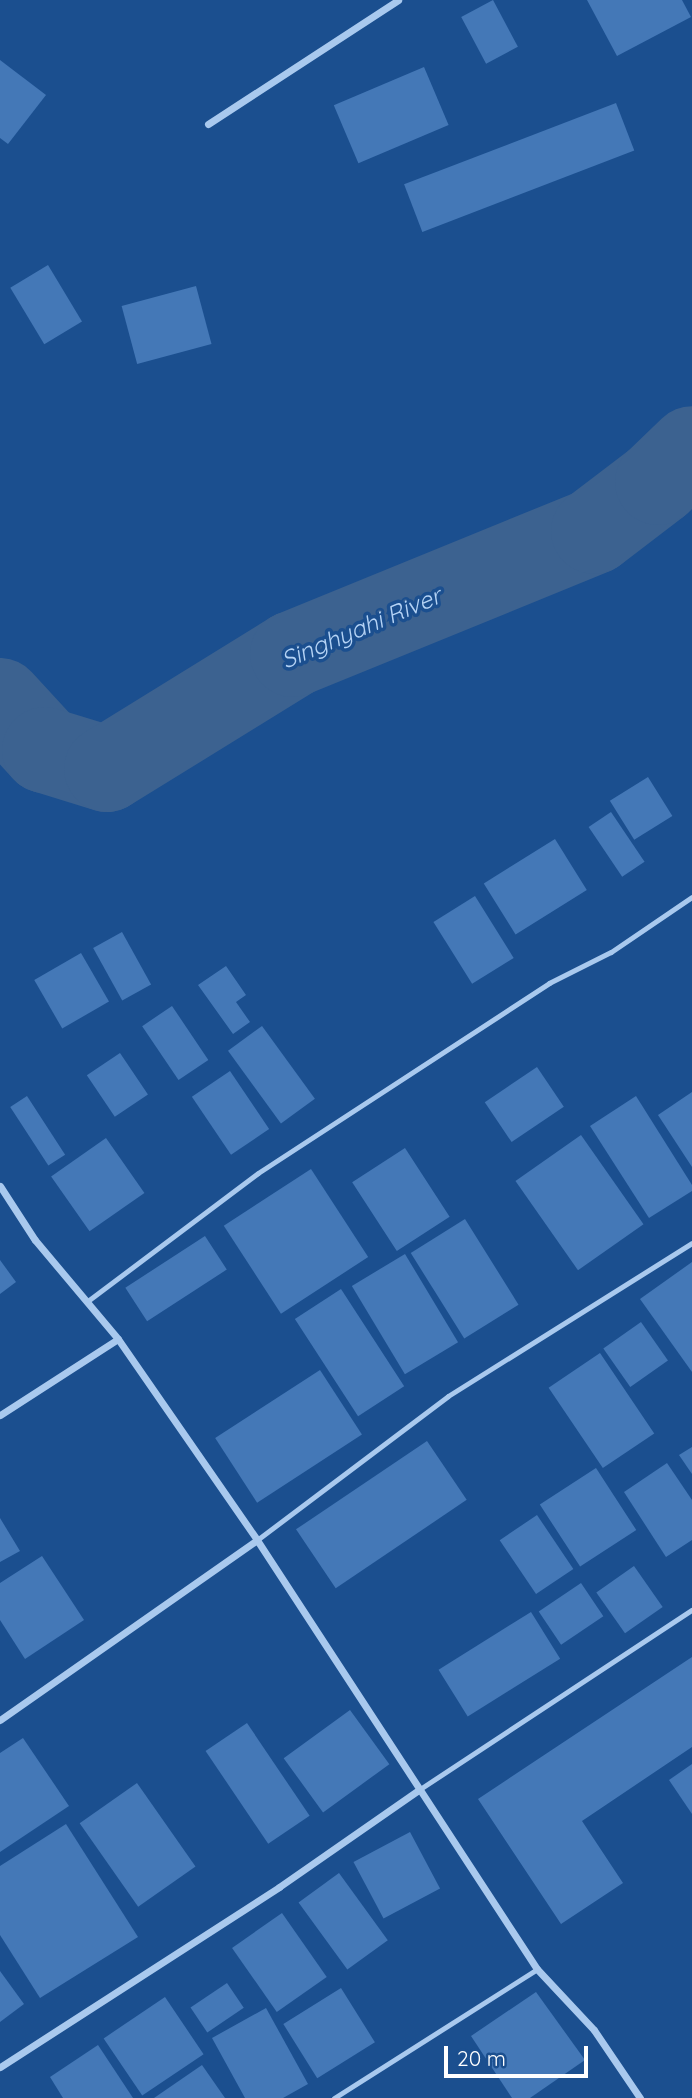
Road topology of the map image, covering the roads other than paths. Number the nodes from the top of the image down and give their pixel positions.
1 (397, 0) edge
2 (208, 124) dead end
3 (692, 897) edge
4 (0, 1186) edge
5 (692, 1243) edge
6 (89, 1300) junction
7 (118, 1339) junction
8 (0, 1415) edge
9 (257, 1540) junction
10 (692, 1610) edge
11 (0, 1720) edge
12 (417, 1791) junction
13 (537, 1969) junction
14 (0, 2067) edge
15 (334, 2098) edge
16 (640, 2098) edge

1 - 2 street
3 - 6 lane
4 - 6 street
5 - 9 lane
6 - 7 street
7 - 8 street
7 - 9 street
9 - 11 street
9 - 12 street
10 - 12 lane
12 - 13 street
12 - 14 street
13 - 15 lane
13 - 16 street

